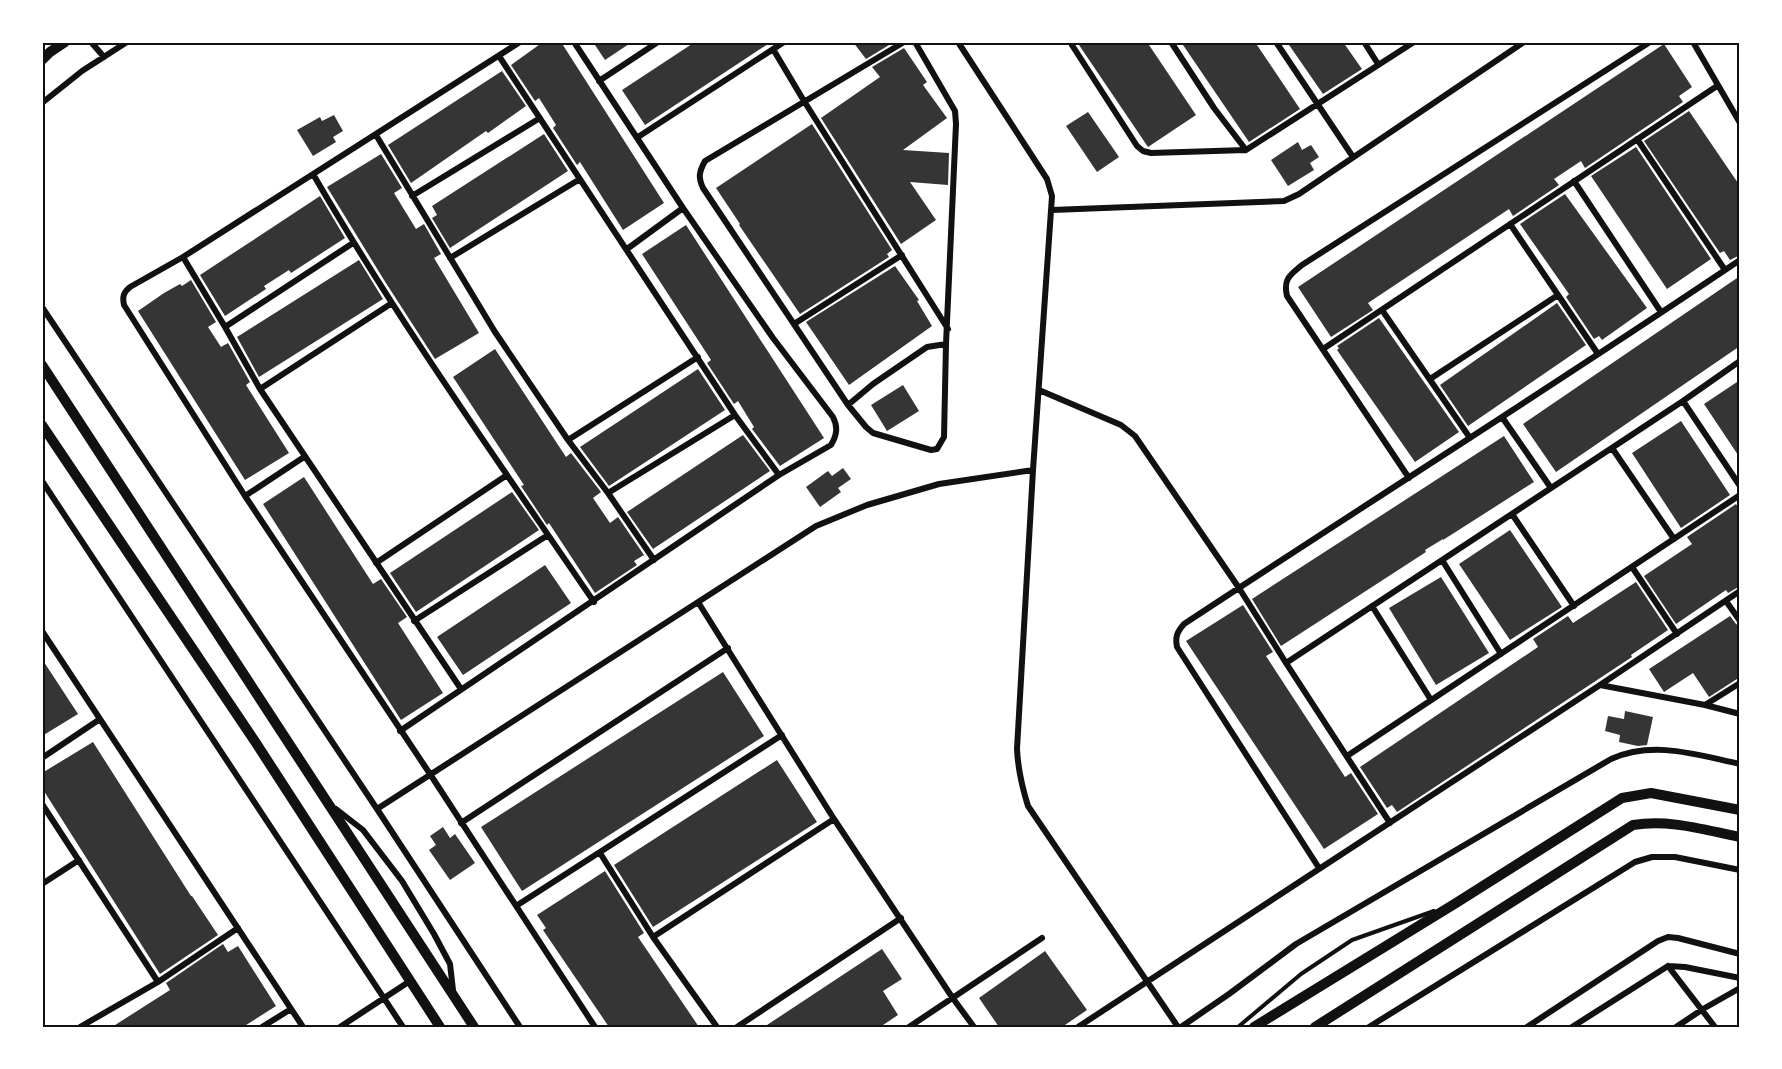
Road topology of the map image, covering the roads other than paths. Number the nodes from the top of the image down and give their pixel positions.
1 (65, 42) edge
2 (91, 42) edge
3 (127, 42) edge
4 (520, 42) edge
5 (574, 42) edge
6 (658, 42) edge
7 (784, 42) edge
8 (904, 42) edge
9 (915, 42) edge
10 (958, 42) edge
11 (1070, 42) edge
12 (1171, 42) edge
13 (1276, 42) edge
14 (1364, 42) edge
15 (1414, 42) edge
16 (1524, 42) edge
17 (1650, 42) edge
18 (1693, 42) edge
19 (773, 49) junction
20 (499, 56) junction
21 (104, 57) junction
22 (42, 60) edge
23 (1378, 64) junction
24 (599, 81) junction
25 (1718, 86) junction
26 (804, 101) junction
27 (42, 103) edge
28 (1318, 104) junction
29 (540, 118) junction
30 (1740, 123) edge
31 (376, 135) junction
32 (638, 137) junction
33 (1637, 139) junction
34 (1246, 150) junction
35 (1353, 157) junction
36 (313, 174) junction
37 (580, 179) junction
38 (1574, 182) junction
39 (412, 196) junction
40 (683, 208) junction
41 (1052, 210) junction
42 (1510, 224) junction
43 (353, 243) junction
44 (627, 249) junction
45 (902, 255) junction
46 (183, 257) junction
47 (450, 258) junction
48 (1740, 260) edge
49 (1725, 270) junction
50 (1558, 295) junction
51 (392, 303) junction
52 (42, 307) edge
53 (1382, 310) junction
54 (1661, 312) junction
55 (45, 316) edge
56 (794, 324) junction
57 (225, 327) junction
58 (948, 329) junction
59 (946, 344) junction
60 (1323, 349) junction
61 (1598, 354) junction
62 (698, 357) junction
63 (1740, 361) edge
64 (42, 365) edge
65 (1430, 379) junction
66 (260, 389) junction
67 (1039, 390) junction
68 (1683, 401) junction
69 (848, 405) junction
70 (735, 415) junction
71 (1502, 417) junction
72 (42, 424) edge
73 (1470, 438) junction
74 (568, 440) junction
75 (1612, 448) junction
76 (304, 457) junction
77 (1033, 470) junction
78 (507, 475) junction
79 (779, 475) junction
80 (1409, 478) junction
81 (42, 481) edge
82 (1740, 486) edge
83 (1551, 488) junction
84 (608, 493) junction
85 (1740, 495) edge
86 (245, 496) junction
87 (1512, 514) junction
88 (548, 535) junction
89 (1674, 539) junction
90 (654, 560) junction
91 (1442, 560) junction
92 (376, 563) junction
93 (1632, 567) junction
94 (1239, 588) junction
95 (1740, 591) edge
96 (1726, 601) junction
97 (594, 602) junction
98 (698, 602) junction
99 (1372, 606) junction
100 (1574, 606) junction
101 (414, 621) junction
102 (1740, 621) edge
103 (42, 631) edge
104 (1677, 634) junction
105 (49, 641) junction
106 (42, 646) edge
107 (728, 648) junction
108 (1501, 654) junction
109 (1286, 663) junction
110 (1740, 683) edge
111 (1600, 686) junction
112 (461, 689) junction
113 (1431, 700) junction
114 (1705, 705) junction
115 (1740, 714) edge
116 (100, 719) junction
117 (400, 731) junction
118 (782, 735) junction
119 (1347, 756) junction
120 (42, 758) edge
121 (1740, 764) edge
122 (430, 774) junction
123 (326, 802) junction
124 (42, 804) edge
125 (377, 809) junction
126 (1740, 810) edge
127 (834, 819) junction
128 (461, 823) junction
129 (1390, 823) junction
130 (1740, 837) edge
131 (600, 853) junction
132 (79, 860) junction
133 (1319, 868) junction
134 (1740, 870) edge
135 (42, 884) edge
136 (1456, 903) junction
137 (516, 906) junction
138 (901, 918) junction
139 (238, 928) junction
140 (653, 937) junction
141 (1042, 938) dead end
142 (1740, 954) edge
143 (1668, 966) junction
144 (1740, 978) edge
145 (410, 981) junction
146 (1147, 981) junction
147 (158, 982) junction
148 (1740, 988) edge
149 (454, 996) junction
150 (952, 997) junction
151 (384, 998) junction
152 (291, 1009) junction
153 (1702, 1009) junction
154 (80, 1027) edge
155 (262, 1027) edge
156 (303, 1027) edge
157 (340, 1027) edge
158 (403, 1027) edge
159 (440, 1027) edge
160 (474, 1027) edge
161 (520, 1027) edge
162 (595, 1027) edge
163 (717, 1027) edge
164 (737, 1027) edge
165 (909, 1027) edge
166 (974, 1027) edge
167 (1078, 1027) edge
168 (1180, 1027) edge
169 (1238, 1027) edge
170 (1254, 1027) edge
171 (1315, 1027) edge
172 (1369, 1027) edge
173 (1527, 1027) edge
174 (1572, 1027) edge
175 (1676, 1027) edge
176 (1715, 1027) edge

1 - 22 street
2 - 21 street
3 - 21 street
4 - 20 street
5 - 24 street
6 - 24 street
7 - 19 street
8 - 26 street
9 - 58 street
10 - 41 street
11 - 34 street
12 - 34 street
13 - 28 street
14 - 23 street
15 - 23 street
16 - 35 street
17 - 60 street
18 - 25 street
19 - 26 street
19 - 32 street
20 - 29 street
20 - 31 street
21 - 27 street
23 - 28 street
24 - 32 street
25 - 30 street
25 - 33 street
26 - 45 street
26 - 56 street
28 - 34 street
28 - 35 street
29 - 37 street
29 - 39 street
31 - 36 street
31 - 39 street
32 - 40 street
33 - 38 street
33 - 49 street
35 - 41 street
36 - 43 street
36 - 46 street
37 - 44 street
37 - 47 street
38 - 42 street
38 - 54 street
39 - 47 street
40 - 44 street
40 - 79 street
41 - 67 street
42 - 50 street
42 - 53 street
43 - 51 street
43 - 57 street
44 - 62 street
45 - 56 street
45 - 58 street
46 - 57 street
46 - 86 street
47 - 74 street
48 - 49 street
49 - 54 street
50 - 61 street
50 - 65 street
51 - 66 street
51 - 78 street
52 - 55 street
53 - 60 street
53 - 65 street
54 - 61 street
55 - 125 street
56 - 69 street
57 - 66 street
58 - 59 street
59 - 69 street
59 - 69 street
60 - 80 street
61 - 71 street
62 - 70 street
62 - 74 street
63 - 68 street
64 - 123 street
65 - 73 street
66 - 76 street
67 - 77 street
67 - 94 street
68 - 75 street
68 - 82 street
70 - 79 street
70 - 84 street
71 - 73 street
71 - 83 street
72 - 145 street
73 - 80 street
74 - 84 street
75 - 83 street
75 - 89 street
76 - 86 street
76 - 92 street
77 - 98 street
77 - 146 street
78 - 88 street
78 - 92 street
79 - 90 street
80 - 94 street
81 - 151 street
83 - 87 street
84 - 90 street
85 - 89 street
86 - 117 street
87 - 91 street
87 - 100 street
88 - 97 street
88 - 101 street
89 - 93 street
90 - 97 street
91 - 99 street
91 - 108 street
92 - 101 street
93 - 100 street
93 - 104 street
94 - 109 street
94 - 133 street
95 - 96 street
96 - 102 street
96 - 104 street
97 - 112 street
98 - 107 street
98 - 122 street
99 - 109 street
99 - 113 street
100 - 108 street
101 - 112 street
103 - 105 street
104 - 111 street
105 - 106 street
105 - 116 street
107 - 118 street
107 - 128 street
108 - 113 street
109 - 119 street
110 - 114 street
111 - 114 street
111 - 129 street
112 - 117 street
113 - 119 street
114 - 115 street
116 - 120 street
116 - 139 street
117 - 122 street
118 - 127 street
118 - 131 street
119 - 129 street
121 - 168 street
122 - 125 street
122 - 128 street
123 - 149 street
123 - 149 street
124 - 132 street
125 - 161 street
126 - 136 street
127 - 138 street
127 - 140 street
128 - 137 street
129 - 133 street
130 - 171 street
131 - 137 street
131 - 140 street
132 - 135 street
132 - 147 street
133 - 146 street
134 - 172 street
136 - 169 lane
136 - 170 street
137 - 162 street
138 - 150 street
138 - 164 street
139 - 147 street
139 - 152 street
140 - 163 street
141 - 150 street
142 - 173 street
143 - 144 street
143 - 153 street
143 - 174 street
145 - 151 street
145 - 159 street
146 - 167 street
146 - 168 street
147 - 154 street
148 - 153 street
149 - 160 street
150 - 165 street
150 - 166 street
151 - 157 street
151 - 158 street
152 - 155 street
152 - 156 street
153 - 175 street
153 - 176 street

